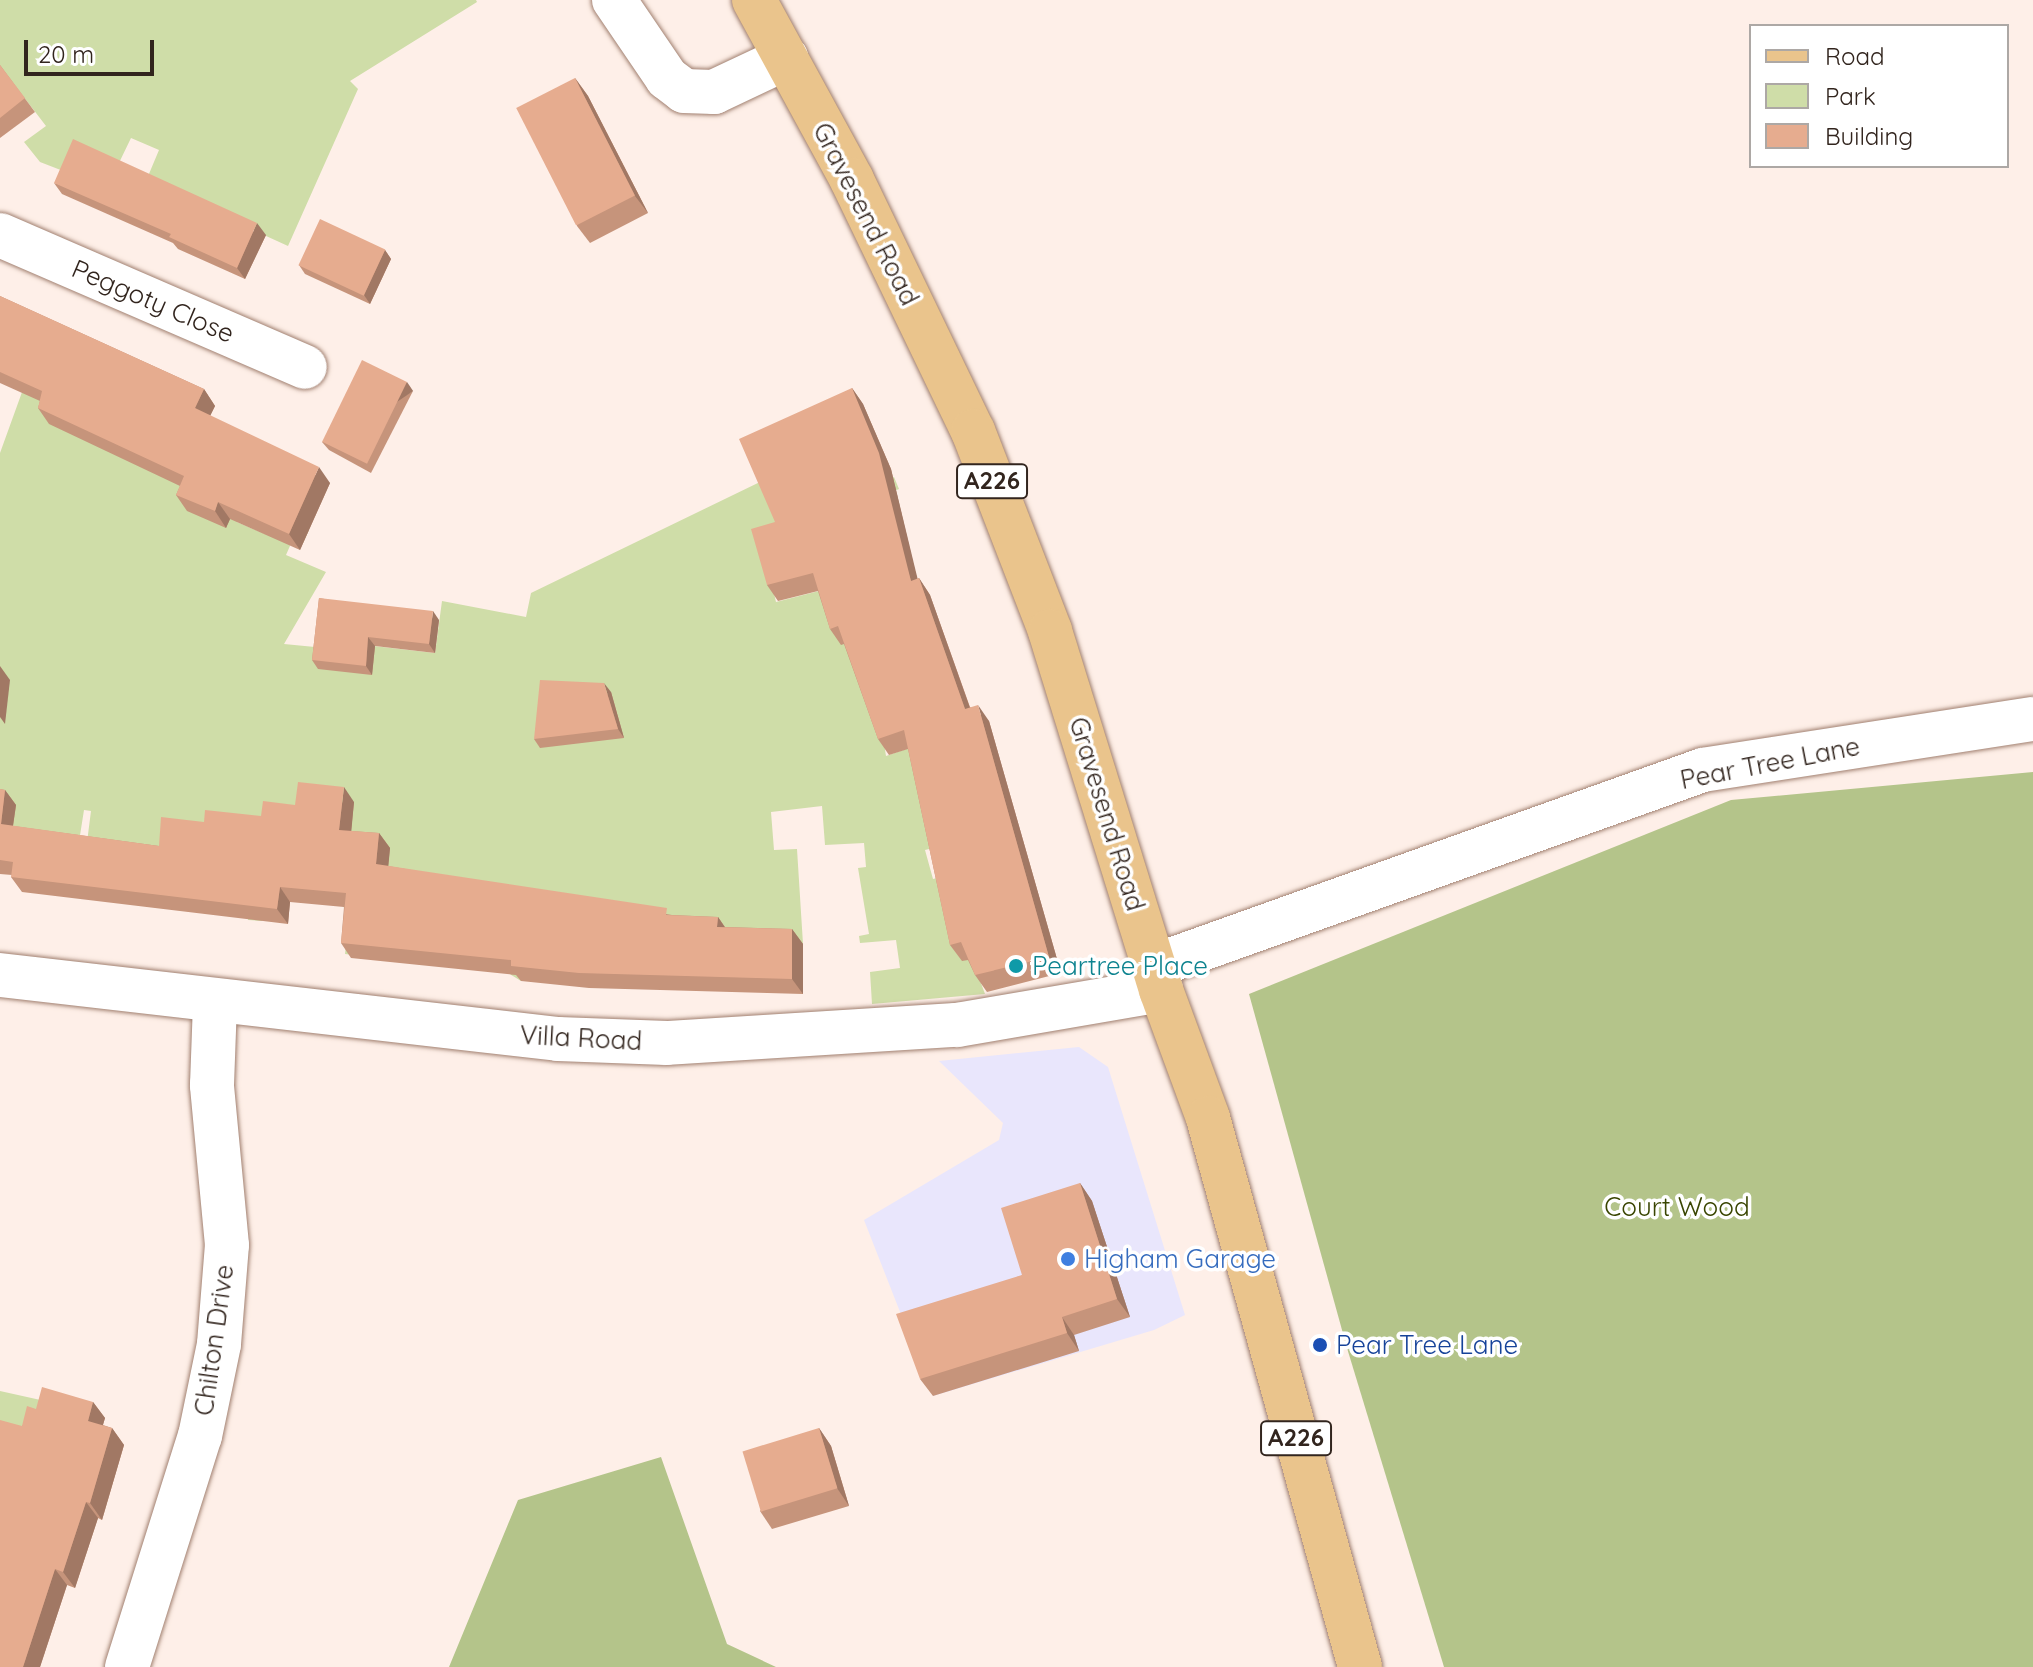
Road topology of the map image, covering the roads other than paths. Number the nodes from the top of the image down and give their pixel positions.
1 (614, 0) edge
2 (754, 0) edge
3 (786, 58) junction
4 (0, 235) edge
5 (305, 367) dead end
6 (2033, 719) edge
7 (0, 975) edge
8 (1157, 978) junction
9 (215, 1003) junction
10 (127, 1667) edge
11 (1360, 1667) edge

1 - 3 street
2 - 3 main road, Gravesend Road / A226
3 - 8 main road, Gravesend Road / A226
4 - 5 street, Peggoty Close
6 - 8 street, Pear Tree Lane
7 - 9 street, Villa Road
8 - 9 street, Villa Road
8 - 11 main road, Gravesend Road / A226
9 - 10 street, Chilton Drive

